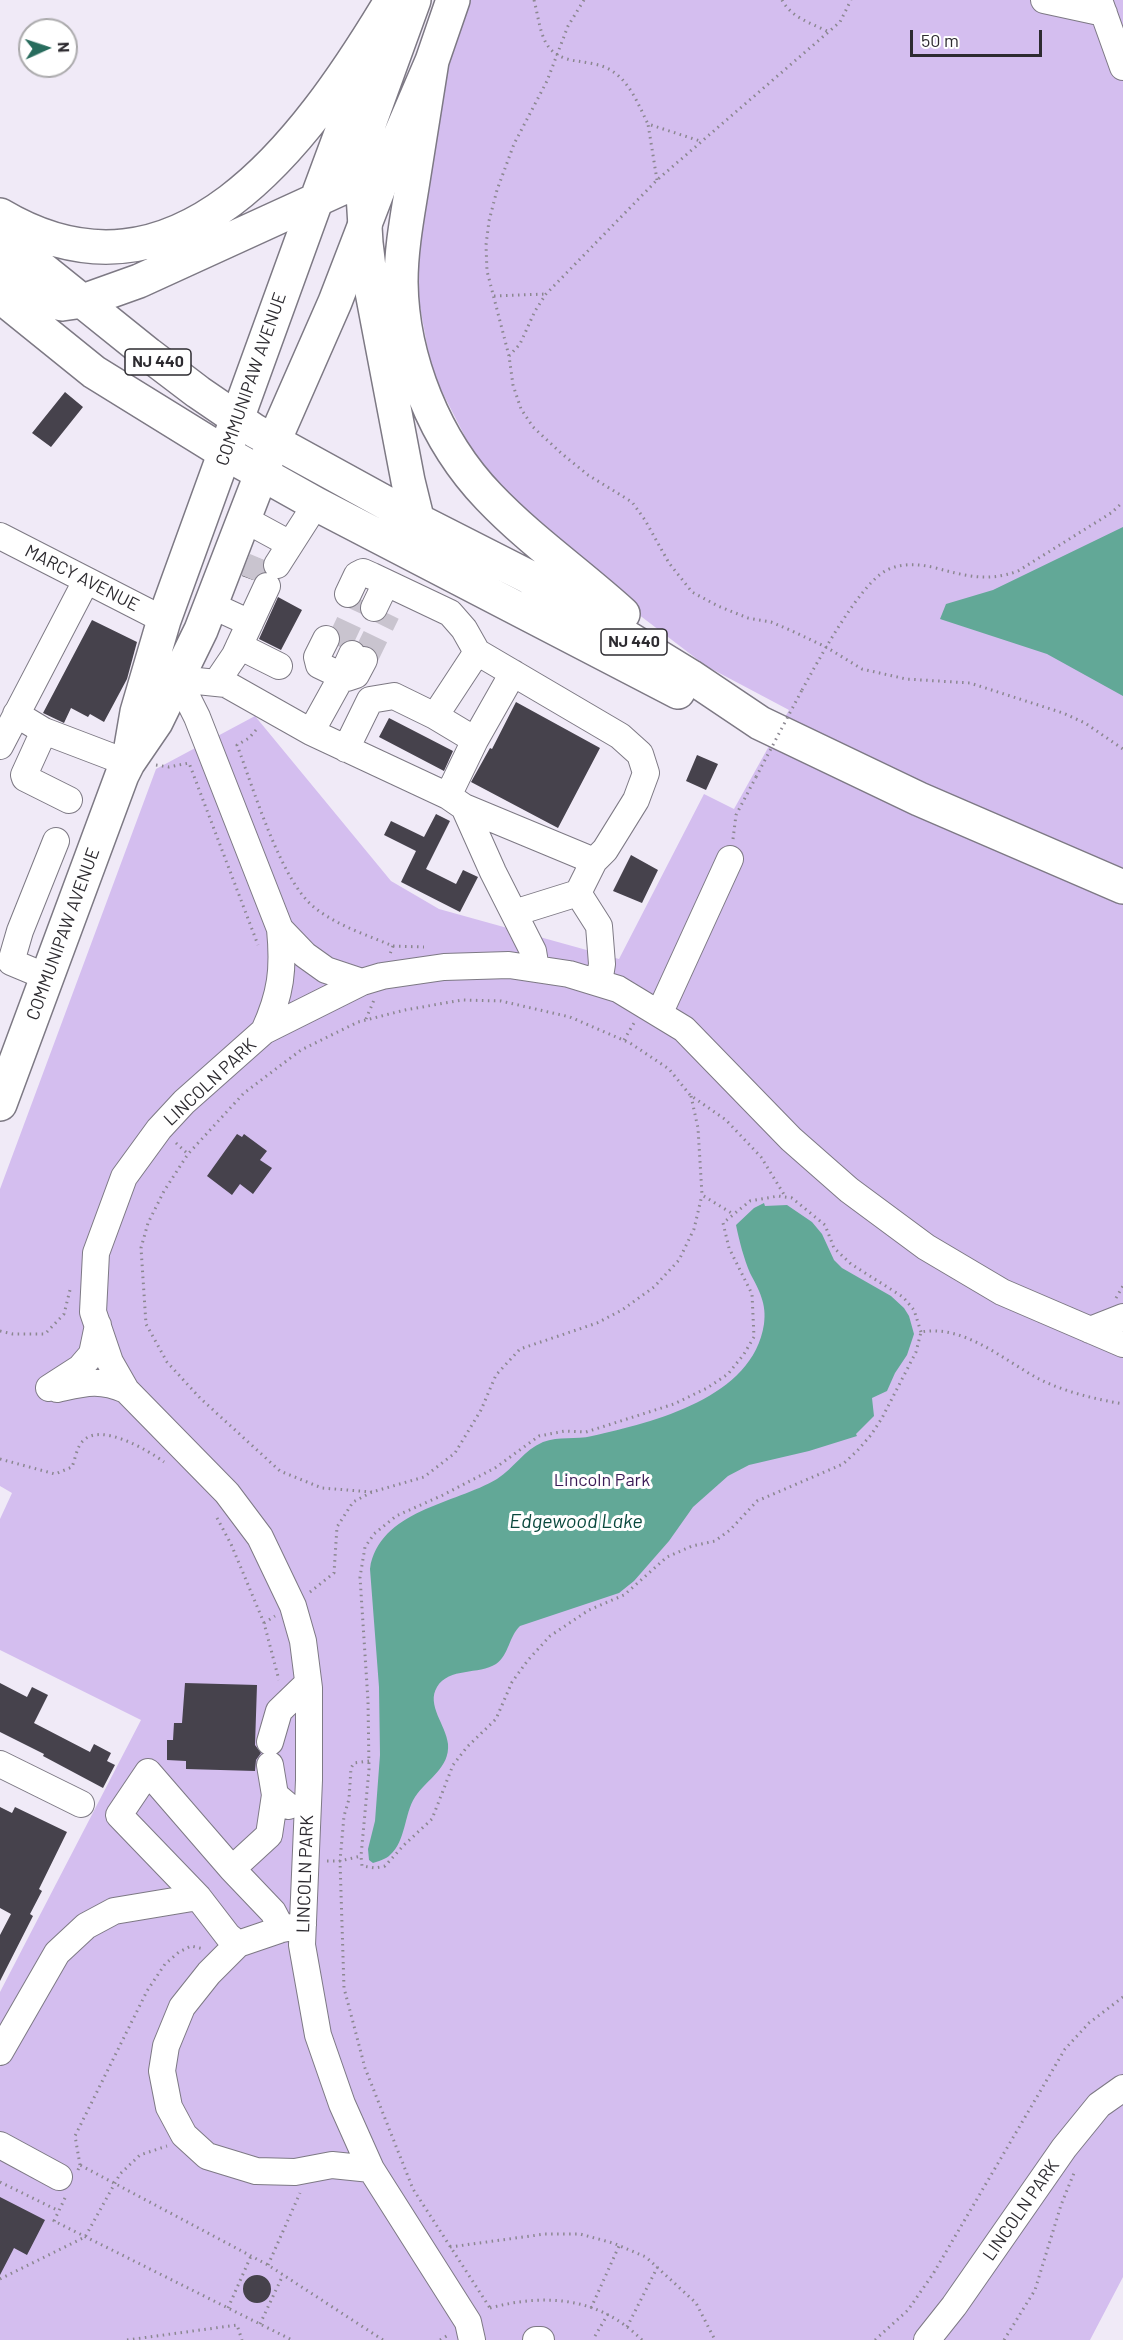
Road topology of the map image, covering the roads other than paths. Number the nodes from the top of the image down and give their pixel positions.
1 (453, 0) edge
2 (1044, 0) edge
3 (398, 2) edge
4 (1102, 6) edge
5 (432, 61) junction
6 (1123, 67) edge
7 (392, 154) junction
8 (362, 177) junction
9 (316, 201) junction
10 (0, 215) edge
11 (365, 223) junction
12 (0, 235) edge
13 (0, 268) edge
14 (2, 300) edge
15 (83, 301) junction
16 (236, 419) junction
17 (274, 441) junction
18 (225, 453) junction
19 (261, 474) junction
20 (316, 504) junction
21 (244, 519) junction
22 (417, 520) junction
23 (0, 536) edge
24 (428, 562) junction
25 (272, 572) junction
26 (86, 581) junction
27 (386, 583) junction
28 (211, 605) junction
29 (164, 620) junction
30 (250, 623) junction
31 (239, 646) junction
32 (477, 652) junction
33 (341, 657) tunnel mouth
34 (279, 666) dead end
35 (513, 673) junction
36 (690, 676) junction
37 (178, 679) junction
38 (216, 683) junction
39 (16, 714) junction
40 (435, 716) junction
41 (760, 723) junction
42 (44, 731) junction
43 (311, 732) junction
44 (475, 740) junction
45 (0, 746) edge
46 (346, 749) junction
47 (0, 755) edge
48 (141, 764) junction
49 (26, 771) junction
50 (69, 800) dead end
51 (456, 802) junction
52 (56, 841) dead end
53 (730, 860) dead end
54 (594, 861) junction
55 (1123, 887) edge
56 (578, 893) junction
57 (514, 913) junction
58 (280, 929) junction
59 (536, 969) junction
60 (5, 970) edge
61 (47, 977) junction
62 (372, 979) junction
63 (599, 983) junction
64 (660, 1012) junction
65 (264, 1031) junction
66 (1, 1099) edge
67 (1123, 1317) edge
68 (98, 1325) junction
69 (1090, 1330) junction
70 (1123, 1344) edge
71 (126, 1390) junction
72 (308, 1683) junction
73 (0, 1764) edge
74 (275, 1795) junction
75 (81, 1804) dead end
76 (307, 1818) junction
77 (232, 1869) junction
78 (198, 1897) junction
79 (292, 1927) junction
80 (233, 1940) junction
81 (0, 2052) edge
82 (1123, 2088) edge
83 (0, 2145) edge
84 (371, 2169) junction
85 (70, 2177) road end
86 (472, 2340) edge
87 (927, 2340) edge

1 - 5 main road
2 - 4 street
3 - 8 main road
3 - 9 main road, COMMUNIPAW AVENUE
3 - 10 main road
4 - 6 street
5 - 7 main road, COMMUNIPAW AVENUE
5 - 36 main road
7 - 8 main road
7 - 11 main road, COMMUNIPAW AVENUE
8 - 9 main road
8 - 11 main road
9 - 15 main road
9 - 16 main road, COMMUNIPAW AVENUE
11 - 17 main road, COMMUNIPAW AVENUE
11 - 22 main road
12 - 15 main road, NJ 440
13 - 15 main road
14 - 18 main road, NJ 440
15 - 16 main road, NJ 440
16 - 17 main road, NJ 440
16 - 18 main road, COMMUNIPAW AVENUE
17 - 19 main road, COMMUNIPAW AVENUE
17 - 22 main road, NJ 440
18 - 19 main road, NJ 440
18 - 29 main road, COMMUNIPAW AVENUE
19 - 20 main road, NJ 440
19 - 21 main road, COMMUNIPAW AVENUE
20 - 24 main road, NJ 440
20 - 25 street
21 - 25 street
21 - 28 main road, COMMUNIPAW AVENUE
22 - 24 main road
22 - 36 main road, NJ 440
23 - 26 street, MARCY AVENUE
24 - 41 main road
25 - 30 street
26 - 29 street, MARCY AVENUE
26 - 39 street
27 - 27 street
27 - 32 street
28 - 30 street
28 - 37 main road, COMMUNIPAW AVENUE
29 - 48 main road, COMMUNIPAW AVENUE
30 - 31 street
31 - 34 street
31 - 38 street
32 - 35 street
32 - 40 street
33 - 43 street
35 - 44 street
35 - 54 street
36 - 41 main road
37 - 38 street
37 - 48 main road, COMMUNIPAW AVENUE
37 - 58 street, LINCOLN PARK
38 - 43 street
39 - 42 street
39 - 45 street
40 - 44 street
40 - 46 street
41 - 55 main road
42 - 48 street
42 - 49 street
43 - 46 street
44 - 51 street
46 - 51 street
47 - 49 street
48 - 61 main road, COMMUNIPAW AVENUE
49 - 50 street
51 - 54 street
51 - 57 street
52 - 60 street
53 - 64 street
54 - 56 street
56 - 57 street
56 - 63 street
57 - 59 street
58 - 62 street, LINCOLN PARK
58 - 65 street, LINCOLN PARK
59 - 62 street, LINCOLN PARK
59 - 63 street, LINCOLN PARK
60 - 61 street
61 - 66 main road, COMMUNIPAW AVENUE
62 - 65 street, LINCOLN PARK
63 - 64 street, LINCOLN PARK
64 - 69 street, LINCOLN PARK
65 - 68 street, LINCOLN PARK
67 - 69 street
68 - 71 street, LINCOLN PARK
68 - 71 street
69 - 70 street, LINCOLN PARK
71 - 72 street, LINCOLN PARK
72 - 74 street
72 - 76 street, LINCOLN PARK
73 - 75 street
74 - 76 street
74 - 77 street
76 - 79 street, LINCOLN PARK
77 - 78 street
77 - 79 street
78 - 80 street
78 - 81 street
79 - 80 street
79 - 84 street, LINCOLN PARK
80 - 84 street
82 - 87 street, LINCOLN PARK
83 - 85 street
84 - 86 street, LINCOLN PARK

